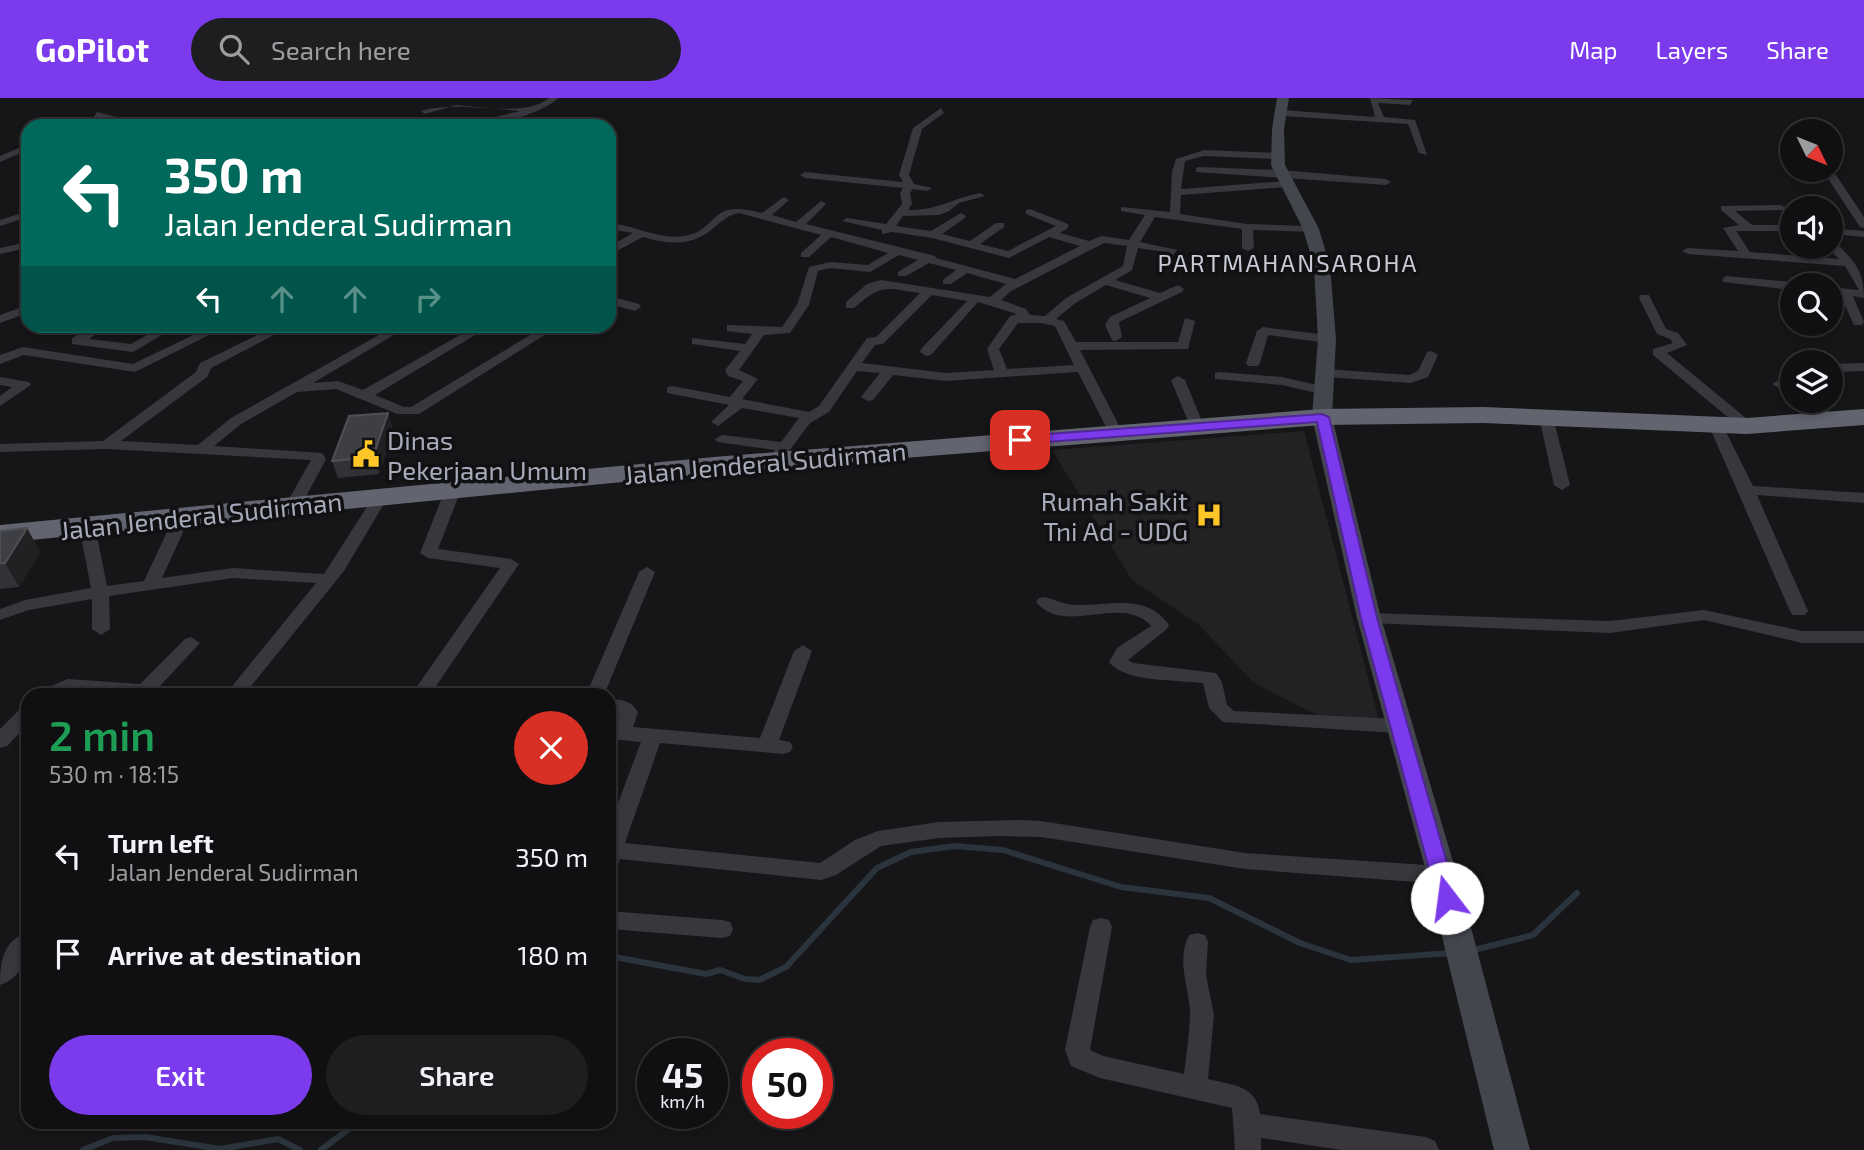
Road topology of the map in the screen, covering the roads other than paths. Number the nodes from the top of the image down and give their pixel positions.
1 (554, 98) edge
2 (1410, 102) dead end
3 (1283, 106) edge
4 (536, 110) junction
5 (425, 111) dead end
6 (941, 111) dead end
7 (97, 115) dead end
8 (119, 119) edge
9 (494, 119) edge
10 (1381, 120) junction
11 (21, 149) edge
12 (21, 150) edge
13 (0, 151) edge
14 (1424, 153) dead end
15 (1277, 156) junction
16 (0, 159) edge
17 (1199, 170) dead end
18 (805, 175) dead end
19 (1283, 177) junction
20 (1386, 182) dead end
21 (1835, 182) edge
22 (910, 186) junction
23 (927, 188) dead end
24 (1178, 192) junction
25 (980, 196) dead end
26 (784, 200) dead end
27 (821, 204) dead end
28 (1780, 208) edge
29 (1125, 209) dead end
30 (1030, 212) dead end
31 (902, 213) junction
32 (1152, 213) junction
33 (21, 216) edge
34 (765, 216) junction
35 (961, 216) dead end
36 (1175, 217) junction
37 (847, 221) dead end
38 (1862, 222) edge
39 (0, 223) edge
40 (1843, 223) edge
41 (800, 224) junction
42 (1000, 225) dead end
43 (616, 227) edge
44 (891, 227) junction
45 (1247, 227) junction
46 (1748, 227) junction
47 (1780, 228) edge
48 (1311, 229) junction
49 (643, 232) junction
50 (1843, 232) edge
51 (1051, 234) junction
52 (1864, 234) edge
53 (827, 235) junction
54 (933, 235) junction
55 (1134, 243) junction
56 (872, 244) junction
57 (972, 244) junction
58 (1090, 245) junction
59 (21, 246) edge
60 (1248, 248) dead end
61 (616, 249) edge
62 (0, 251) edge
63 (898, 251) junction
64 (1688, 251) dead end
65 (843, 253) junction
66 (804, 255) dead end
67 (1746, 255) junction
68 (1843, 257) edge
69 (931, 258) junction
70 (1864, 259) edge
71 (1846, 260) junction
72 (1162, 263) dead end
73 (967, 268) junction
74 (902, 274) dead end
75 (1727, 280) dead end
76 (1105, 281) junction
77 (947, 282) dead end
78 (1017, 283) junction
79 (1780, 285) edge
80 (1178, 289) dead end
81 (1864, 291) edge
82 (929, 292) junction
83 (1845, 292) joint
84 (1160, 297) junction
85 (1645, 298) dead end
86 (973, 301) junction
87 (993, 301) junction
88 (616, 302) edge
89 (850, 305) dead end
90 (635, 307) dead end
91 (21, 311) edge
92 (13, 314) junction
93 (760, 314) dead end
94 (21, 315) edge
95 (1025, 317) junction
96 (0, 319) edge
97 (1048, 320) junction
98 (1189, 321) dead end
99 (1858, 322) dead end
100 (731, 328) dead end
101 (756, 331) junction
102 (86, 333) edge
103 (158, 333) edge
104 (207, 333) edge
105 (271, 333) edge
106 (391, 333) edge
107 (472, 333) edge
108 (536, 333) edge
109 (1116, 337) dead end
110 (1327, 339) junction
111 (696, 341) dead end
112 (1072, 346) junction
113 (133, 348) junction
114 (748, 348) junction
115 (926, 352) dead end
116 (1432, 355) dead end
117 (0, 360) edge
118 (1253, 362) dead end
119 (106, 364) junction
120 (852, 366) junction
121 (1864, 367) edge
122 (135, 368) junction
123 (1083, 368) junction
124 (1843, 368) edge
125 (889, 370) junction
126 (1002, 373) junction
127 (1326, 373) junction
128 (1220, 376) dead end
129 (116, 379) dead end
130 (1178, 380) dead end
131 (0, 381) edge
132 (293, 388) junction
133 (672, 390) dead end
134 (1325, 391) junction
135 (365, 396) junction
136 (869, 397) dead end
137 (0, 402) edge
138 (736, 402) junction
139 (1823, 413) edge
140 (1864, 416) edge
141 (1322, 417) junction
142 (1546, 417) junction
143 (805, 420) junction
144 (1834, 420) junction
145 (718, 422) dead end
146 (1198, 426) junction
147 (1716, 426) junction
148 (1747, 426) junction
149 (1116, 433) junction
150 (722, 439) dead end
151 (107, 445) junction
152 (0, 448) edge
153 (201, 450) junction
154 (780, 454) junction
155 (1562, 485) dead end
156 (453, 490) junction
157 (1747, 490) junction
158 (380, 496) junction
159 (1864, 498) edge
160 (293, 506) junction
161 (182, 517) junction
162 (88, 526) junction
163 (0, 534) edge
164 (647, 572) dead end
165 (327, 579) junction
166 (151, 584) junction
167 (100, 592) junction
168 (1045, 602) dead end
169 (1799, 611) dead end
170 (0, 615) edge
171 (1369, 618) junction
172 (101, 629) dead end
173 (1864, 637) edge
174 (191, 643) dead end
175 (803, 650) dead end
176 (61, 688) edge
177 (114, 688) edge
178 (147, 688) edge
179 (240, 688) edge
180 (425, 688) edge
181 (597, 688) edge
182 (616, 706) edge
183 (21, 720) edge
184 (1397, 726) junction
185 (616, 731) edge
186 (616, 732) edge
187 (653, 736) junction
188 (0, 741) edge
189 (616, 839) edge
190 (616, 856) edge
191 (1442, 875) junction
192 (616, 921) edge
193 (1101, 927) dead end
194 (722, 929) dead end
195 (1197, 942) dead end
196 (18, 951) edge
197 (0, 975) edge
198 (1195, 1087) junction
199 (1248, 1137) edge
200 (1426, 1150) edge
201 (1512, 1150) edge

1 - 4 street
2 - 10 street
3 - 10 street
3 - 15 main road
4 - 5 street
4 - 9 street
6 - 22 street
7 - 8 street
10 - 14 street
11 - 13 street
12 - 16 street
15 - 19 main road
15 - 24 street
17 - 19 street
18 - 22 street
19 - 20 street
19 - 24 street
19 - 48 main road
21 - 38 street
22 - 23 street
22 - 31 street
24 - 36 street
25 - 31 street
26 - 34 street
27 - 41 street
28 - 46 street
29 - 32 street
30 - 51 street
31 - 44 street
32 - 36 street
32 - 55 street
33 - 39 street
34 - 41 street
34 - 49 street
35 - 54 street
36 - 45 street
37 - 44 street
38 - 40 street
41 - 53 street
42 - 57 street
43 - 49 street
44 - 54 street
44 - 56 street
45 - 48 street
45 - 60 street
46 - 47 street
46 - 67 street
48 - 110 main road
49 - 61 street
50 - 52 street
51 - 57 street
51 - 58 street
53 - 65 street
53 - 66 street
54 - 57 street
55 - 58 street
55 - 72 street
55 - 76 street
56 - 63 street
56 - 65 street
58 - 78 street
59 - 62 street
63 - 65 street
63 - 69 street
64 - 67 street
65 - 101 street
67 - 71 street
68 - 71 street
69 - 73 street
69 - 74 street
70 - 71 street
71 - 81 street
73 - 77 street
73 - 78 street
75 - 79 street
76 - 84 street
76 - 97 street
78 - 87 street
80 - 84 street
81 - 83 street
82 - 86 street
82 - 89 street
82 - 120 street
83 - 99 street
84 - 109 street
85 - 148 street
86 - 87 street
86 - 115 street
87 - 95 street
88 - 90 street
91 - 92 street
92 - 94 street
92 - 96 street
93 - 101 street
95 - 97 street
95 - 126 street
97 - 112 street
98 - 112 street
100 - 101 street
101 - 114 street
102 - 113 street
103 - 113 street
104 - 122 street
105 - 151 street
106 - 132 street
107 - 135 street
108 - 135 street
110 - 118 street
110 - 127 main road
111 - 114 street
112 - 123 street
113 - 119 street
114 - 138 street
116 - 127 street
117 - 119 street
119 - 122 street
120 - 125 street
120 - 143 street
121 - 124 street
122 - 129 street
123 - 126 street
123 - 149 street
125 - 126 street
125 - 136 street
127 - 134 main road
128 - 134 street
130 - 146 street
131 - 137 street
132 - 135 street
132 - 153 street
133 - 138 street
134 - 141 main road
138 - 143 street
138 - 145 street
139 - 144 street
140 - 144 highway, Jalan Jenderal Sudirman
141 - 142 highway, Jalan Jenderal Sudirman
141 - 146 highway, Jalan Jenderal Sudirman
141 - 171 main road
142 - 147 highway, Jalan Jenderal Sudirman
142 - 155 street
143 - 154 street
144 - 148 highway, Jalan Jenderal Sudirman
146 - 149 highway, Jalan Jenderal Sudirman
147 - 148 highway, Jalan Jenderal Sudirman
147 - 157 street
149 - 154 highway, Jalan Jenderal Sudirman
150 - 154 street
151 - 152 street
151 - 153 street
153 - 160 street
154 - 156 highway, Jalan Jenderal Sudirman
156 - 158 highway, Jalan Jenderal Sudirman
156 - 180 street
157 - 159 street
157 - 169 street
158 - 160 highway, Jalan Jenderal Sudirman
158 - 165 street
160 - 161 highway, Jalan Jenderal Sudirman
161 - 162 highway, Jalan Jenderal Sudirman
161 - 166 street
162 - 163 highway, Jalan Jenderal Sudirman
162 - 167 street
164 - 181 street
165 - 166 street
165 - 179 street
166 - 167 street
167 - 170 street
167 - 172 street
168 - 184 street
171 - 173 street
171 - 184 main road
174 - 178 street
175 - 187 street
176 - 177 street
182 - 185 street
183 - 188 street
184 - 191 main road
186 - 187 street
187 - 189 street
190 - 191 street
191 - 201 main road
192 - 194 street
193 - 198 street
195 - 198 street
196 - 197 street
198 - 199 street
199 - 200 street

